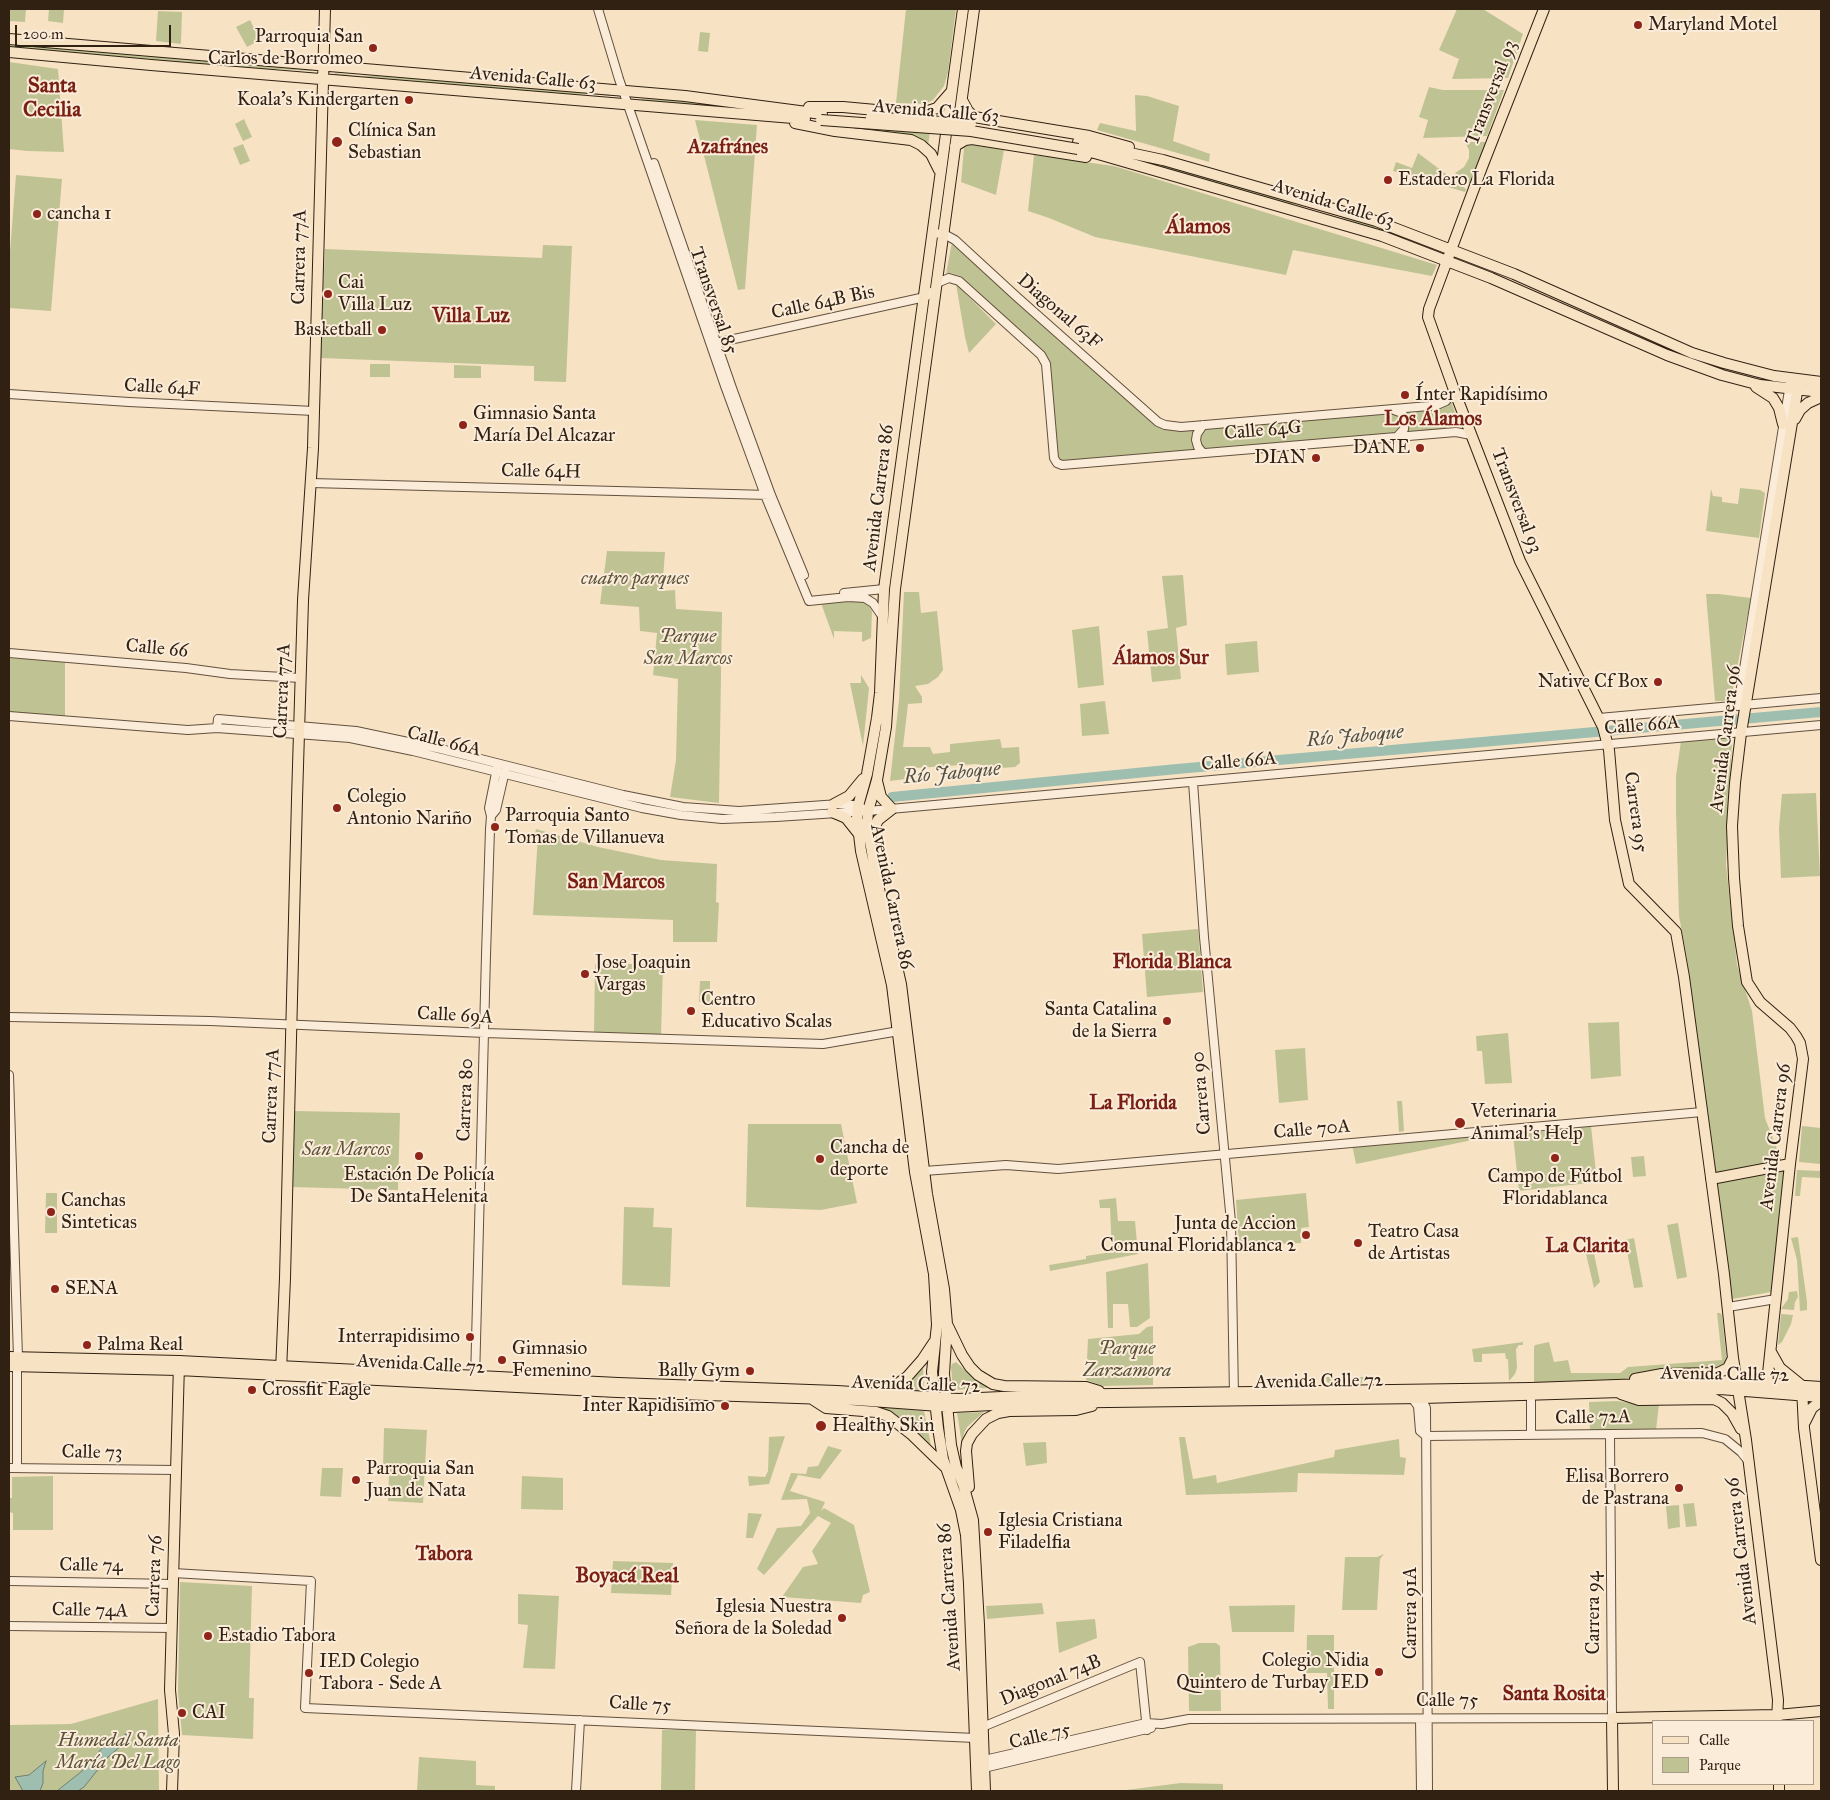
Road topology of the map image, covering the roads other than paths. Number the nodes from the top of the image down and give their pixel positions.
1 (324, 9) edge
2 (598, 9) edge
3 (603, 9) edge
4 (963, 9) edge
5 (974, 9) edge
6 (1544, 9) edge
7 (9, 39) edge
8 (9, 52) edge
9 (323, 66) junction
10 (322, 79) junction
11 (952, 90) junction
12 (626, 91) junction
13 (962, 100) junction
14 (631, 105) junction
15 (744, 109) junction
16 (955, 146) junction
17 (1078, 146) junction
18 (1163, 160) junction
19 (1123, 161) junction
20 (940, 172) junction
21 (657, 179) junction
22 (1281, 206) junction
23 (1328, 207) junction
24 (933, 233) junction
25 (944, 234) junction
26 (1451, 249) junction
27 (1447, 260) junction
28 (936, 286) junction
29 (925, 297) junction
30 (700, 314) junction
31 (716, 343) junction
32 (1736, 380) junction
33 (1821, 382) edge
34 (1794, 385) junction
35 (1454, 390) junction
36 (1821, 392) edge
37 (9, 394) edge
38 (1821, 397) edge
39 (1392, 409) junction
40 (314, 411) junction
41 (1161, 423) joint
42 (1788, 424) junction
43 (1203, 425) junction
44 (1471, 435) junction
45 (1397, 437) junction
46 (1203, 453) junction
47 (311, 483) junction
48 (768, 495) junction
49 (884, 589) junction
50 (810, 598) junction
51 (882, 616) junction
52 (9, 653) edge
53 (301, 678) junction
54 (1821, 698) edge
55 (1743, 708) junction
56 (9, 716) edge
57 (1601, 723) junction
58 (1821, 725) edge
59 (217, 728) junction
60 (299, 729) junction
61 (1742, 731) junction
62 (1607, 742) junction
63 (501, 769) junction
64 (867, 774) junction
65 (877, 780) junction
66 (1193, 782) junction
67 (833, 808) junction
68 (858, 809) junction
69 (892, 809) junction
70 (868, 811) junction
71 (858, 834) junction
72 (869, 840) junction
73 (1676, 932) joint
74 (9, 1017) edge
75 (291, 1025) junction
76 (899, 1031) junction
77 (485, 1033) junction
78 (9, 1075) edge
79 (1702, 1112) junction
80 (1224, 1154) junction
81 (1790, 1164) junction
82 (924, 1171) junction
83 (1711, 1179) junction
84 (1776, 1299) junction
85 (1728, 1307) junction
86 (947, 1324) junction
87 (936, 1339) junction
88 (1770, 1352) junction
89 (1733, 1358) junction
90 (12, 1362) edge
91 (179, 1365) junction
92 (281, 1370) junction
93 (475, 1380) junction
94 (1767, 1383) junction
95 (1610, 1384) junction
96 (1737, 1385) junction
97 (1821, 1386) edge
98 (1802, 1390) junction
99 (881, 1393) junction
100 (1618, 1393) junction
101 (1417, 1396) junction
102 (1531, 1396) junction
103 (1234, 1397) junction
104 (1821, 1397) edge
105 (1105, 1398) junction
106 (812, 1399) junction
107 (1821, 1401) edge
108 (935, 1402) junction
109 (946, 1402) junction
110 (1804, 1428) junction
111 (1610, 1434) junction
112 (1531, 1435) junction
113 (1426, 1436) junction
114 (1746, 1440) junction
115 (1749, 1462) junction
116 (13, 1468) edge
117 (946, 1468) junction
118 (176, 1470) junction
119 (972, 1520) junction
120 (1821, 1560) edge
121 (173, 1579) junction
122 (9, 1581) edge
123 (9, 1626) edge
124 (172, 1628) junction
125 (304, 1708) joint
126 (1821, 1711) edge
127 (1612, 1718) junction
128 (1777, 1718) edge
129 (1424, 1719) junction
130 (580, 1720) junction
131 (1146, 1726) junction
132 (977, 1731) junction
133 (984, 1764) junction
134 (172, 1791) edge
135 (576, 1791) edge
136 (976, 1791) edge
137 (985, 1791) edge
138 (1421, 1791) edge
139 (1428, 1791) edge
140 (1613, 1791) edge

1 - 9 main road, Carrera 77A
2 - 12 street, Transversal 85
3 - 12 street, Transversal 85
4 - 11 main road, Avenida Carrera 86
5 - 13 main road, Avenida Carrera 86
6 - 26 main road, Transversal 93
7 - 9 main road, Avenida Calle 63
8 - 10 main road, Avenida Calle 63
9 - 10 main road, Carrera 77A
9 - 12 main road, Avenida Calle 63
10 - 14 main road, Avenida Calle 63
10 - 40 main road, Carrera 77A
11 - 15 main road
11 - 20 main road, Avenida Carrera 86
12 - 14 street, Transversal 85
12 - 15 main road, Avenida Calle 63
13 - 16 main road, Avenida Carrera 86
13 - 18 main road
14 - 15 main road, Avenida Calle 63
14 - 21 street, Transversal 85
15 - 17 main road, Avenida Calle 63, bridge
15 - 20 main road
16 - 19 main road
16 - 25 main road, Avenida Carrera 86
17 - 18 main road, Avenida Calle 63
17 - 19 main road, Avenida Calle 63
18 - 23 main road, Avenida Calle 63
19 - 22 main road, Avenida Calle 63
20 - 24 main road, Avenida Carrera 86
21 - 30 street, Transversal 85
21 - 31 street, Transversal 85
22 - 23 main road
22 - 27 main road, Avenida Calle 63
23 - 26 main road, Avenida Calle 63
24 - 25 street
24 - 29 main road, Avenida Carrera 86
25 - 28 main road, Avenida Carrera 86
25 - 41 street, Diagonal 63F
26 - 27 main road, Transversal 93
26 - 34 main road, Avenida Calle 63
27 - 32 main road, Avenida Calle 63
27 - 35 main road, Transversal 93
28 - 29 street, Calle 64B Bis
28 - 46 street, Calle 64G
28 - 65 main road, Avenida Carrera 86
29 - 31 street, Calle 64B Bis
29 - 49 main road, Avenida Carrera 86
30 - 31 street
30 - 48 street, Transversal 85
31 - 48 street, Transversal 85
32 - 34 main road, Avenida Calle 63
32 - 42 main road
33 - 34 main road, Avenida Calle 63
34 - 36 main road, Avenida Calle 63
34 - 42 main road, Avenida Carrera 96
35 - 39 street, Calle 64G
35 - 44 main road, Transversal 93
37 - 40 street, Calle 64F
38 - 42 main road
39 - 43 street, Calle 64G
39 - 45 street
40 - 47 main road, Carrera 77A
41 - 43 street, Calle 64G
42 - 55 main road, Avenida Carrera 96
43 - 46 street
44 - 45 street, Calle 64G
44 - 57 main road, Transversal 93
45 - 46 street, Calle 64G
47 - 48 street, Calle 64H
47 - 53 main road, Carrera 77A
48 - 50 street, Transversal 85
49 - 50 street
49 - 51 main road, Avenida Carrera 86
50 - 51 street
51 - 64 main road, Avenida Carrera 86
52 - 53 street, Calle 66
53 - 60 main road, Carrera 77A
54 - 55 street, Calle 66A
55 - 57 street, Calle 66A
55 - 61 main road, Avenida Carrera 96
56 - 59 street, Calle 66A
57 - 62 main road, Transversal 93
58 - 61 street, Calle 66A
59 - 60 street, Calle 66A
59 - 60 street, Calle 66A
60 - 63 street, Calle 66A
60 - 75 main road, Carrera 77A
61 - 62 street, Calle 66A
61 - 81 main road, Avenida Carrera 96
62 - 66 street, Calle 66A
62 - 73 main road, Carrera 95
63 - 67 street, Calle 66A
63 - 77 street, Carrera 80
64 - 67 main road
64 - 68 main road, Avenida Carrera 86
65 - 69 main road
65 - 70 main road, Avenida Carrera 86
66 - 69 street, Calle 66A
66 - 80 street, Carrera 90
67 - 68 street, Calle 66A
67 - 71 main road
68 - 70 street, Calle 66A
68 - 71 main road, Avenida Carrera 86
69 - 70 street, Calle 66A
69 - 72 main road
70 - 72 main road, Avenida Carrera 86
71 - 76 main road, Avenida Carrera 86
72 - 82 main road, Avenida Carrera 86
73 - 79 main road, Avenida Carrera 96
74 - 75 street, Calle 69A
75 - 77 street, Calle 69A
75 - 92 main road, Carrera 77A
76 - 77 street, Calle 69A
76 - 87 main road, Avenida Carrera 86
77 - 93 street, Carrera 80
78 - 90 street
79 - 80 street, Calle 70A
79 - 83 main road, Avenida Carrera 96
80 - 82 street, Calle 70A
80 - 103 street, Carrera 90
81 - 83 main road
81 - 84 main road, Avenida Carrera 96
82 - 86 main road, Avenida Carrera 86
83 - 85 main road, Avenida Carrera 96
84 - 85 street
84 - 88 main road, Avenida Carrera 96
85 - 89 main road, Avenida Carrera 96
86 - 105 main road
86 - 109 main road, Avenida Carrera 86
87 - 99 main road
87 - 108 main road, Avenida Carrera 86
88 - 94 main road, Avenida Carrera 96
88 - 98 main road
89 - 95 main road
89 - 96 main road, Avenida Carrera 96
90 - 91 main road, Avenida Calle 72
90 - 91 main road, Avenida Calle 72
90 - 116 street
91 - 92 main road, Avenida Calle 72
91 - 118 main road, Carrera 76
92 - 93 main road, Avenida Calle 72
93 - 99 main road, Avenida Calle 72
93 - 106 main road, Avenida Calle 72
94 - 96 main road, Avenida Calle 72
94 - 98 main road, Avenida Calle 72
95 - 96 main road, Avenida Calle 72
95 - 101 main road, Avenida Calle 72
96 - 98 main road, Avenida Calle 72
96 - 100 main road, Avenida Calle 72
96 - 114 main road, Avenida Carrera 96
97 - 98 main road, Avenida Calle 72
98 - 104 main road, Avenida Calle 72
98 - 110 main road
99 - 108 main road, Avenida Calle 72
100 - 102 main road, Avenida Calle 72
100 - 114 main road
101 - 102 main road, Avenida Calle 72
101 - 103 main road, Avenida Calle 72
101 - 113 street, Carrera 91A
102 - 112 street
103 - 105 main road, Avenida Calle 72
105 - 109 main road, Avenida Calle 72
105 - 119 main road
106 - 108 main road, Avenida Calle 72
106 - 117 main road
107 - 110 main road
108 - 109 main road, Avenida Calle 72
108 - 117 main road, Avenida Carrera 86
109 - 119 main road, Avenida Carrera 86
110 - 120 main road
111 - 112 street, Calle 72A
111 - 115 street, Calle 72A
111 - 127 street, Carrera 94
112 - 113 street, Calle 72A
113 - 129 street, Carrera 91A
114 - 115 main road, Avenida Carrera 96
115 - 128 main road, Avenida Carrera 96
116 - 118 street, Calle 73
117 - 132 main road, Avenida Carrera 86
118 - 121 main road, Carrera 76
119 - 132 main road, Avenida Carrera 86
121 - 122 street, Calle 74
121 - 124 main road, Carrera 76
121 - 125 street, Calle 74
123 - 124 street, Calle 74A
124 - 134 main road, Carrera 76
125 - 130 street, Calle 75
126 - 128 main road, Calle 75
127 - 128 main road, Calle 75
127 - 129 street, Calle 75
127 - 140 main road, Carrera 94
129 - 131 street, Calle 75
129 - 138 street, Carrera 91A
129 - 139 street, Carrera 91A
130 - 132 street, Calle 75
130 - 135 street
131 - 132 street, Diagonal 74B
131 - 133 street, Calle 75
132 - 133 main road, Avenida Carrera 86
132 - 136 main road, Avenida Carrera 86
133 - 137 main road, Avenida Carrera 86

